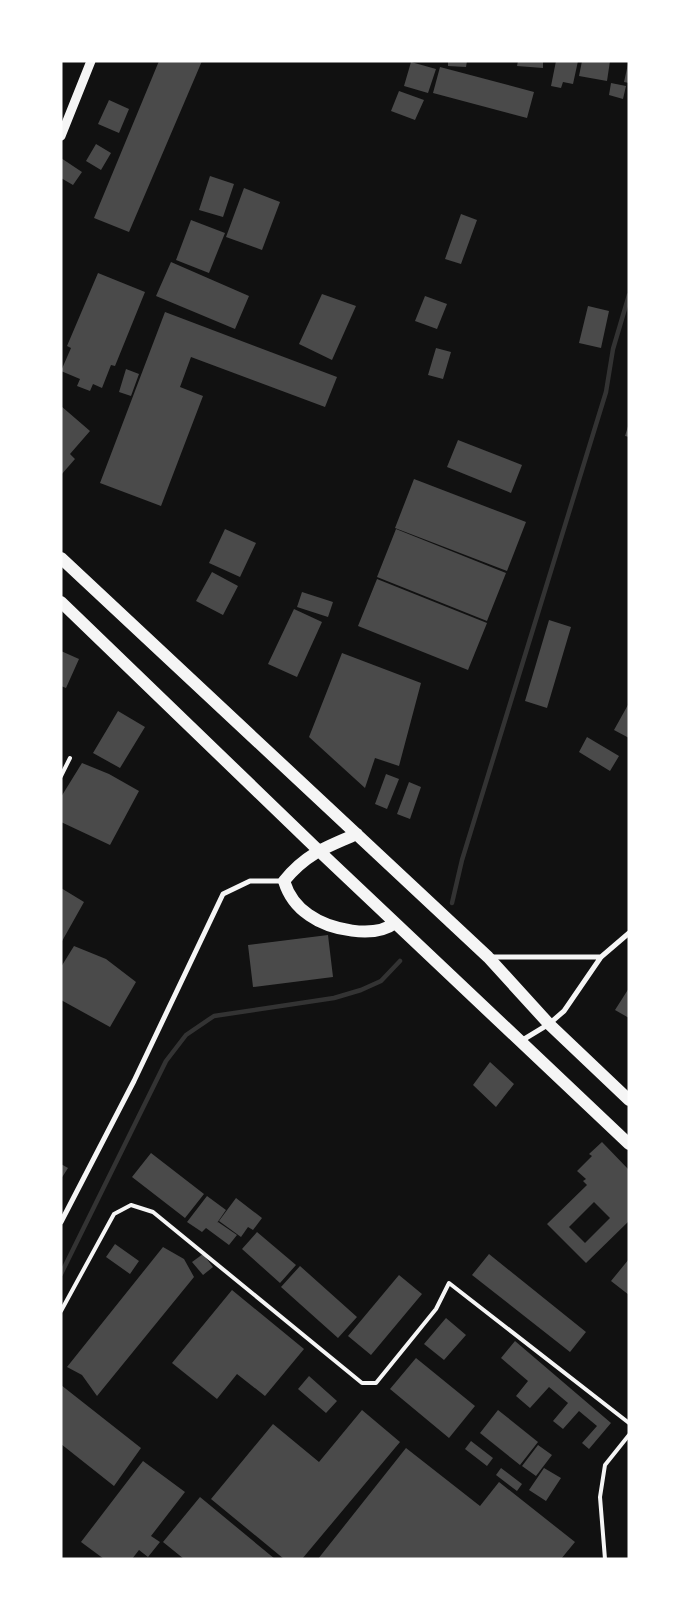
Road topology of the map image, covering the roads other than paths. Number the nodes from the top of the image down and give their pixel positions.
1 (91, 61) edge
2 (61, 136) edge
3 (61, 558) edge
4 (61, 602) edge
5 (70, 758) dead end
6 (61, 776) edge
7 (357, 834) junction
8 (318, 850) junction
9 (284, 881) junction
10 (395, 923) junction
11 (629, 933) edge
12 (488, 957) junction
13 (601, 957) junction
14 (549, 1024) junction
15 (520, 1041) junction
16 (629, 1100) edge
17 (629, 1144) edge
18 (61, 1222) edge
19 (61, 1311) edge
20 (629, 1423) edge
21 (629, 1435) edge
22 (605, 1559) edge

1 - 2 street
3 - 7 highway
4 - 8 highway
5 - 6 lane
7 - 8 highway
7 - 12 highway
8 - 9 highway
8 - 10 highway
9 - 10 highway
9 - 18 street
10 - 15 highway
11 - 13 street
12 - 13 street
12 - 14 highway
13 - 14 street
14 - 15 street
14 - 16 highway
15 - 17 highway
19 - 20 lane
21 - 22 lane

